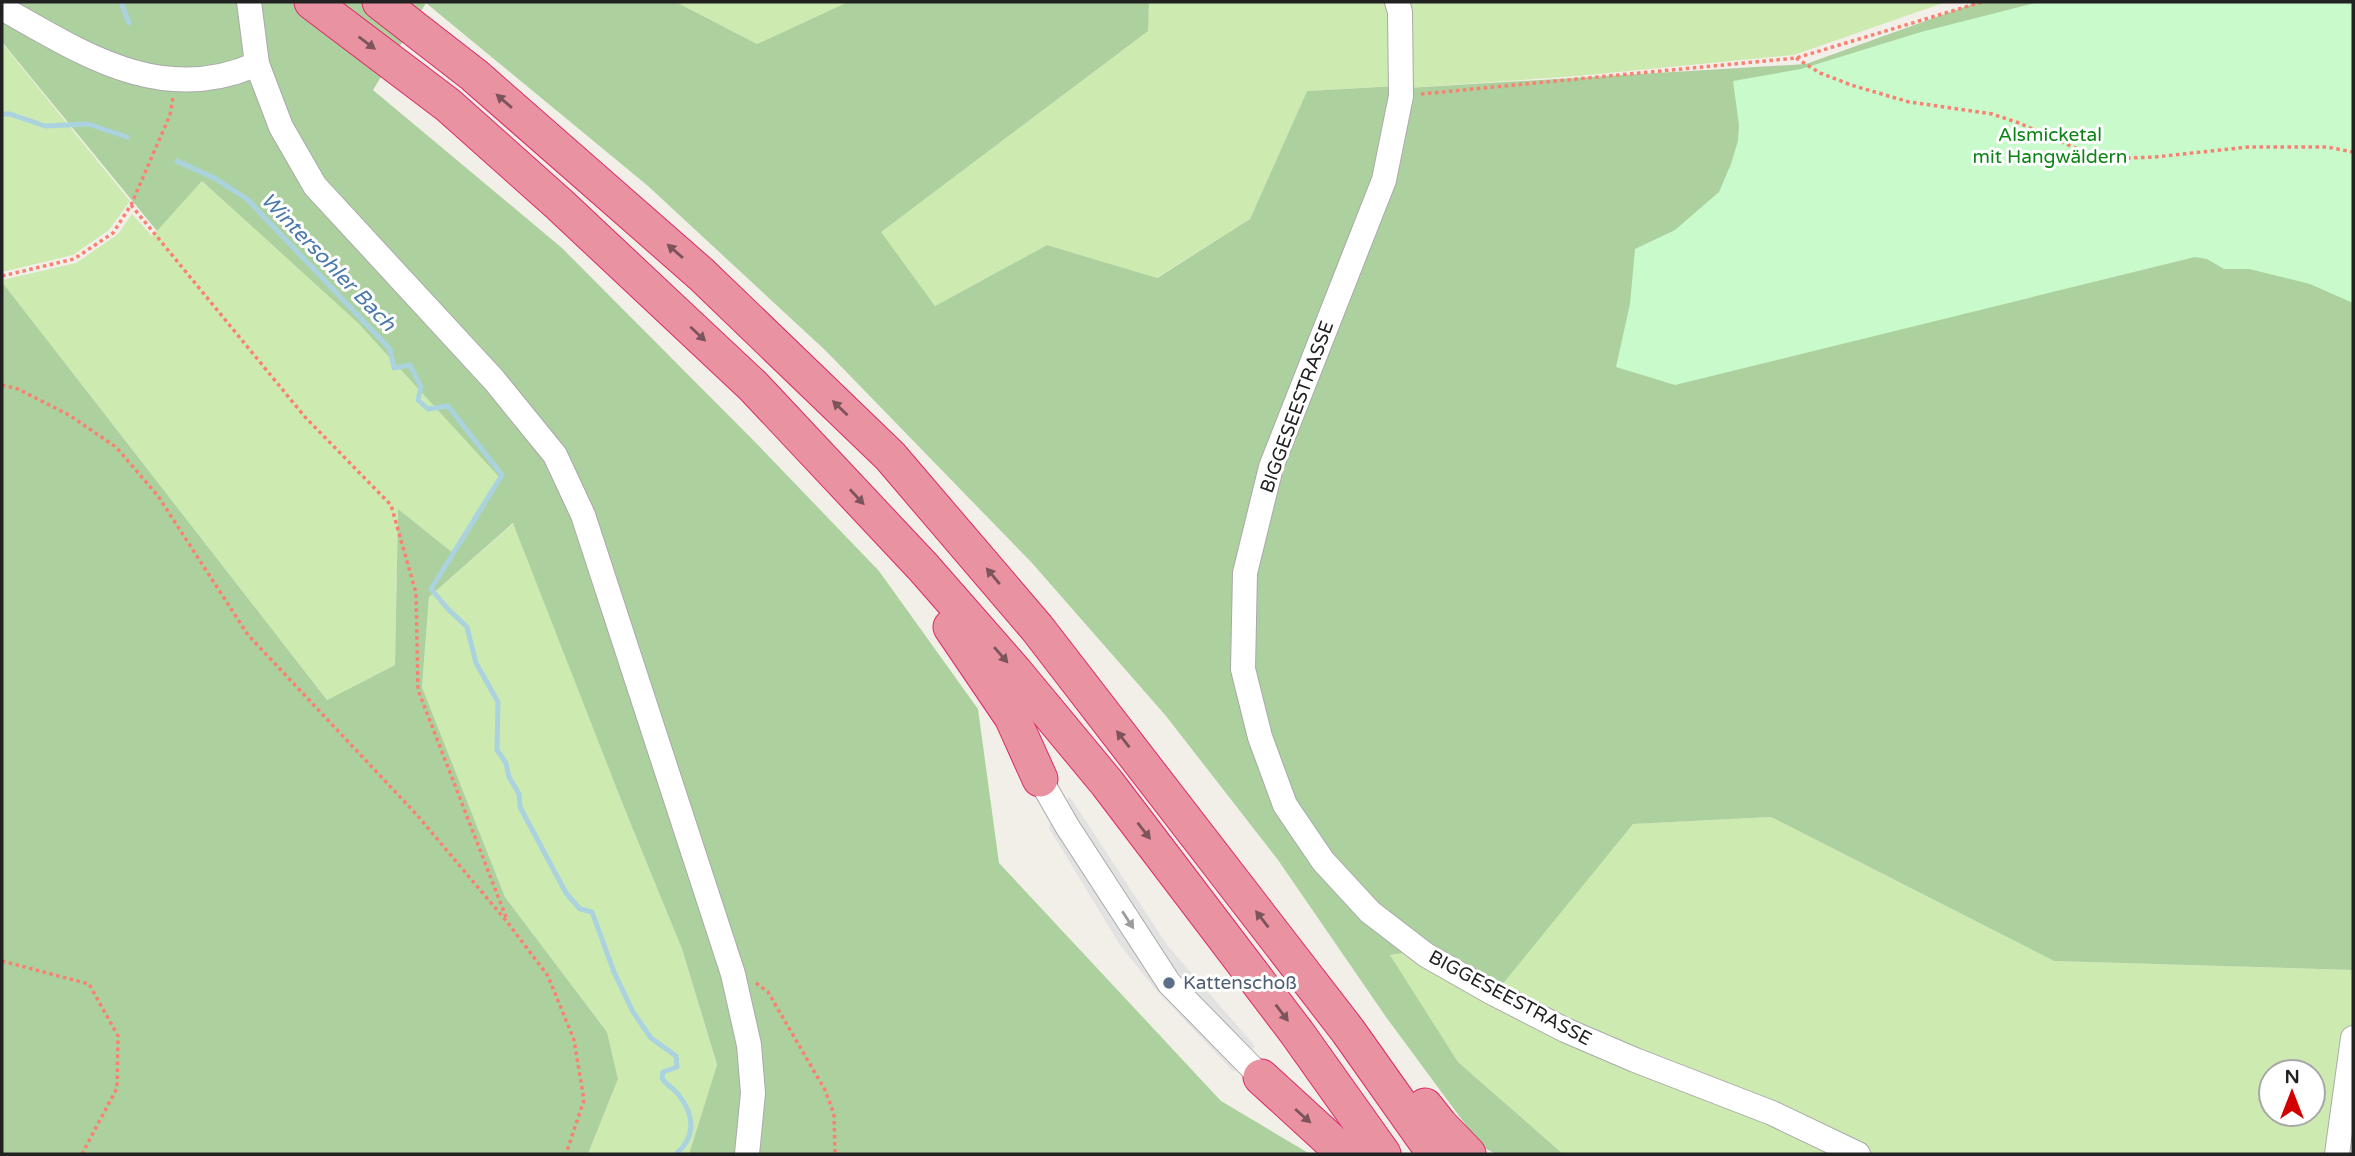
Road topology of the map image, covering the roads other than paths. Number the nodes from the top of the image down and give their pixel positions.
1 (249, 2) edge
2 (312, 2) edge
3 (380, 2) edge
4 (1396, 2) edge
5 (2, 8) edge
6 (257, 64) junction
7 (923, 567) junction
8 (1040, 779) joint
9 (1348, 1031) junction
10 (2353, 1038) edge
11 (1261, 1077) joint
12 (747, 1154) edge
13 (1345, 1154) edge
14 (1383, 1154) edge
15 (1435, 1154) edge
16 (1468, 1154) edge
17 (1858, 1154) edge
18 (2337, 1154) edge

1 - 6 street
2 -> 7 highway
9 -> 3 highway
4 - 17 street, BIGGESEESTRASSE
5 - 6 street
6 - 12 street
7 - 8 highway
7 -> 14 highway
8 -> 11 street
9 - 15 highway
9 - 16 highway
10 - 18 street
11 -> 13 highway

